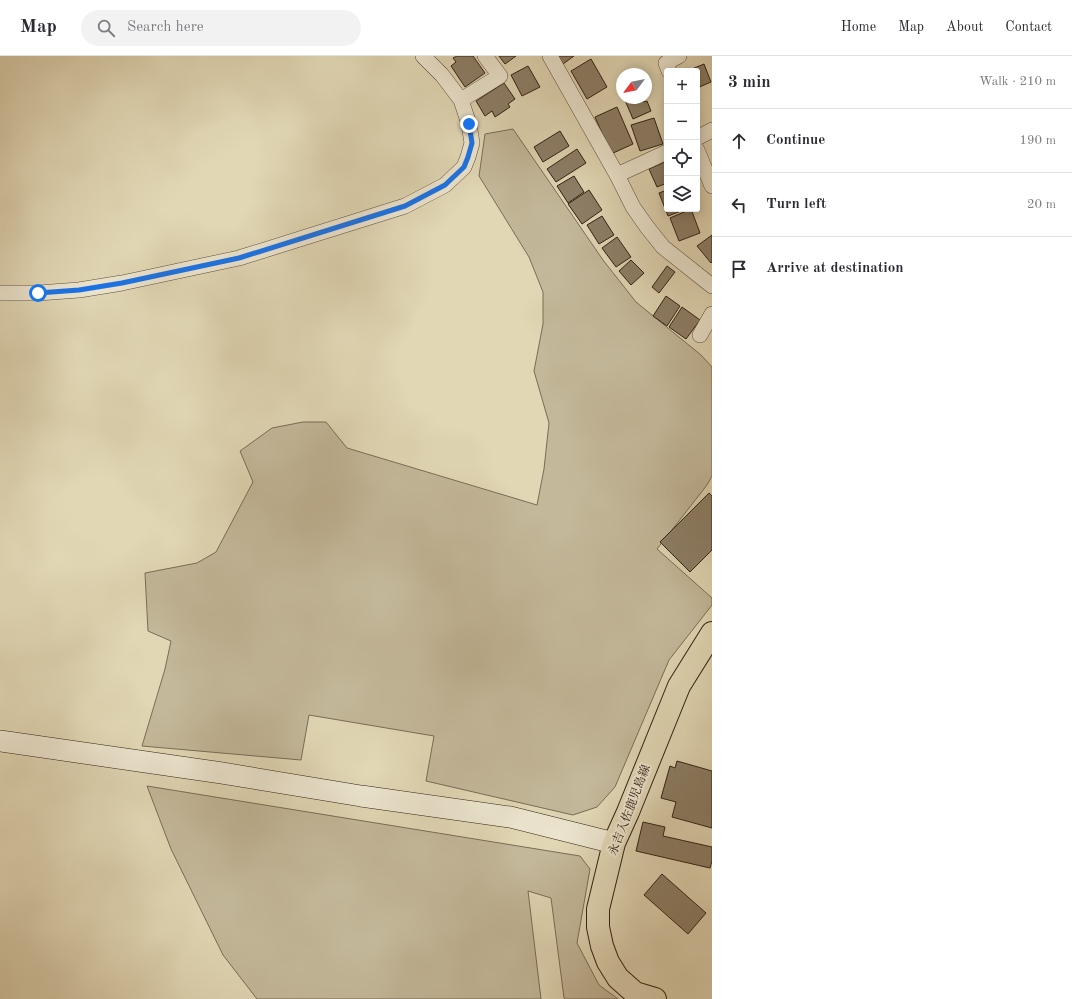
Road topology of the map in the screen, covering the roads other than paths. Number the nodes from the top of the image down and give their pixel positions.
1 (423, 56) edge
2 (485, 56) edge
3 (550, 56) edge
4 (679, 56) edge
5 (668, 68) edge
6 (461, 100) junction
7 (712, 130) edge
8 (700, 136) edge
9 (664, 153) edge
10 (700, 157) edge
11 (618, 175) junction
12 (712, 186) edge
13 (712, 286) edge
14 (0, 293) edge
15 (712, 314) edge
16 (700, 335) dead end
17 (712, 633) edge
18 (0, 741) edge
19 (614, 843) junction
20 (655, 999) edge

1 - 6 street
2 - 6 street
3 - 11 street
4 - 5 street
6 - 14 street
7 - 8 street
9 - 11 street
10 - 12 street
11 - 13 street
15 - 16 street
17 - 19 main road, 永吉入佐鹿児島線
18 - 19 street
19 - 20 main road, 永吉入佐鹿児島線

